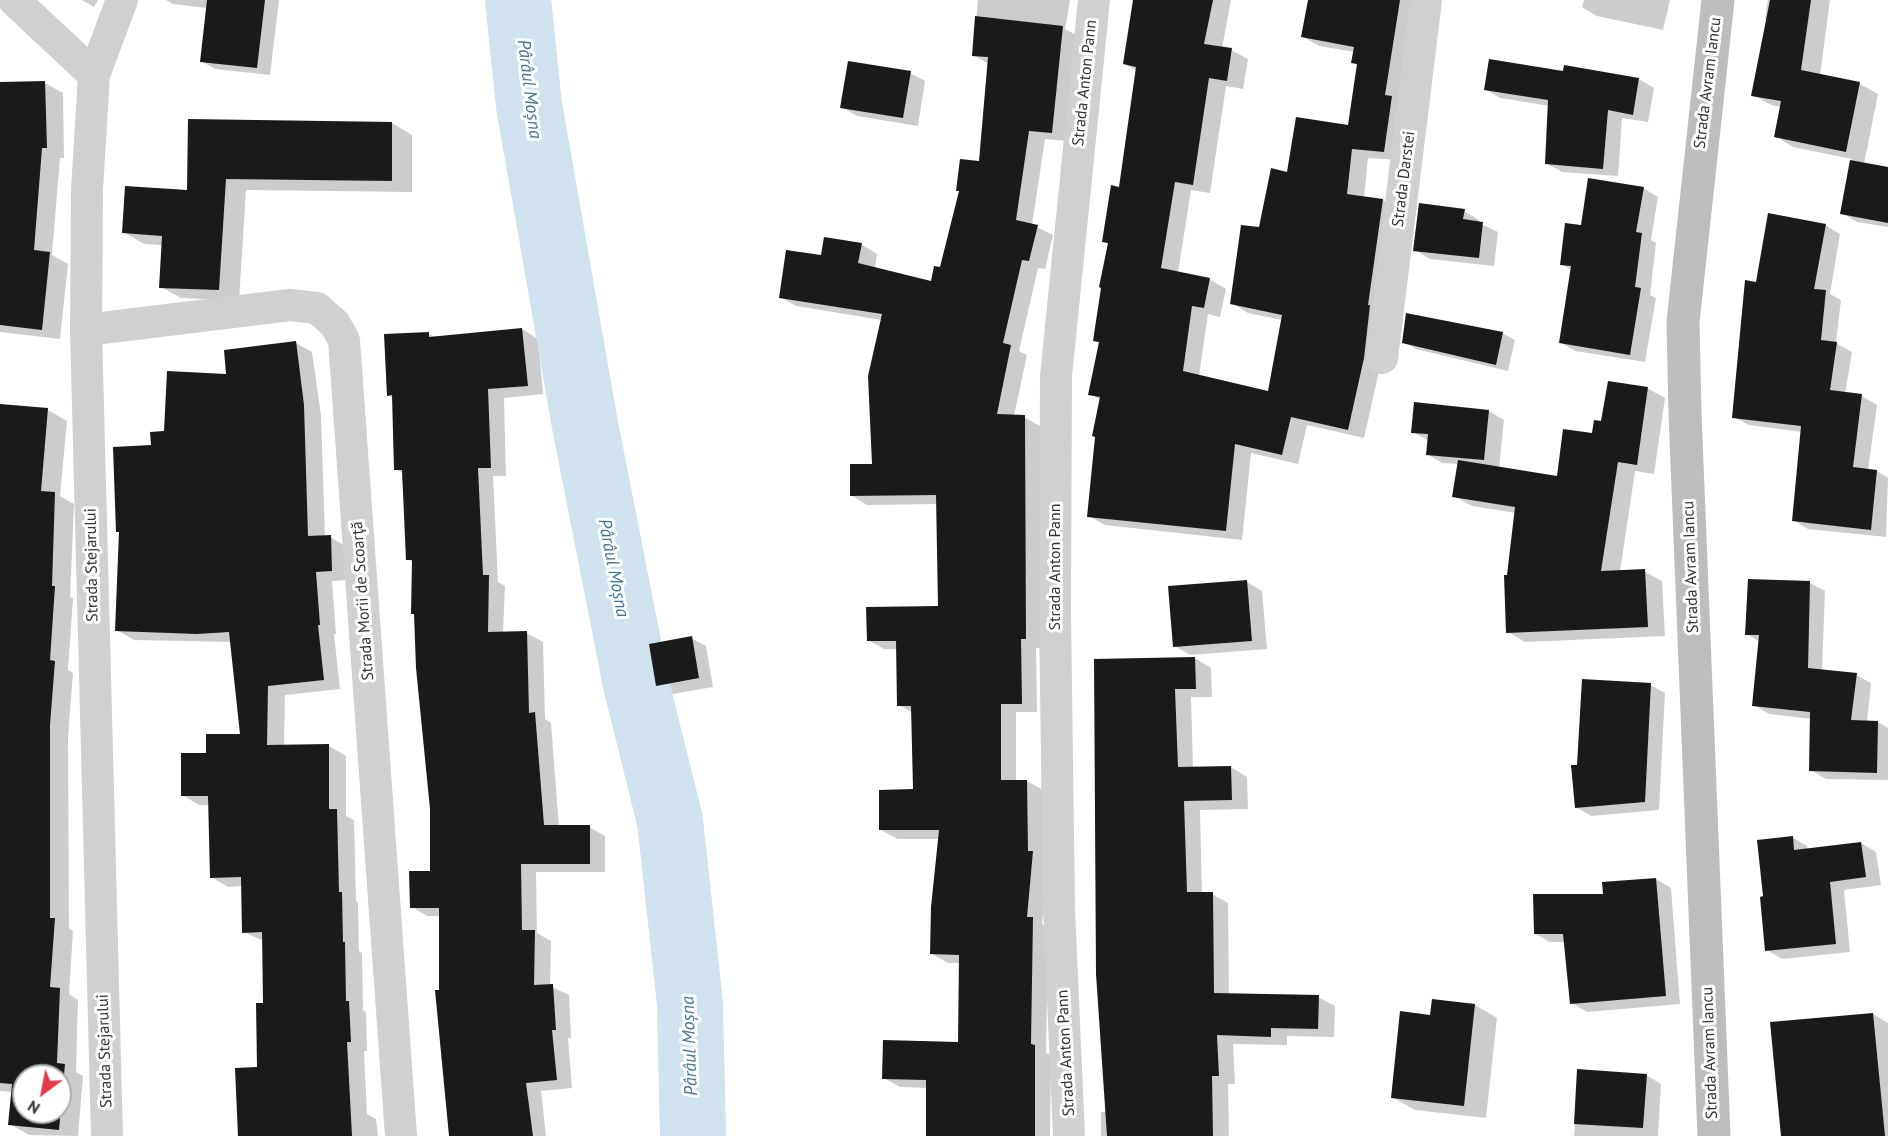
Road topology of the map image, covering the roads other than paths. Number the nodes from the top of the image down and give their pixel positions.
1 (14, 0) edge
2 (122, 0) edge
3 (1094, 0) edge
4 (1426, 0) edge
5 (1718, 0) edge
6 (94, 75) junction
7 (86, 330) junction
8 (1382, 358) dead end
9 (107, 1136) edge
10 (401, 1136) edge
11 (1069, 1136) edge
12 (1714, 1136) edge

1 - 6 street
2 - 6 street, Strada Stejarului
3 - 11 street, Strada Anton Pann
4 - 8 street, Strada Darstei
5 - 12 main road, Strada Avram Iancu
6 - 7 street, Strada Stejarului
7 - 9 street, Strada Stejarului
7 - 10 street, Strada Morii de Scoarţă

